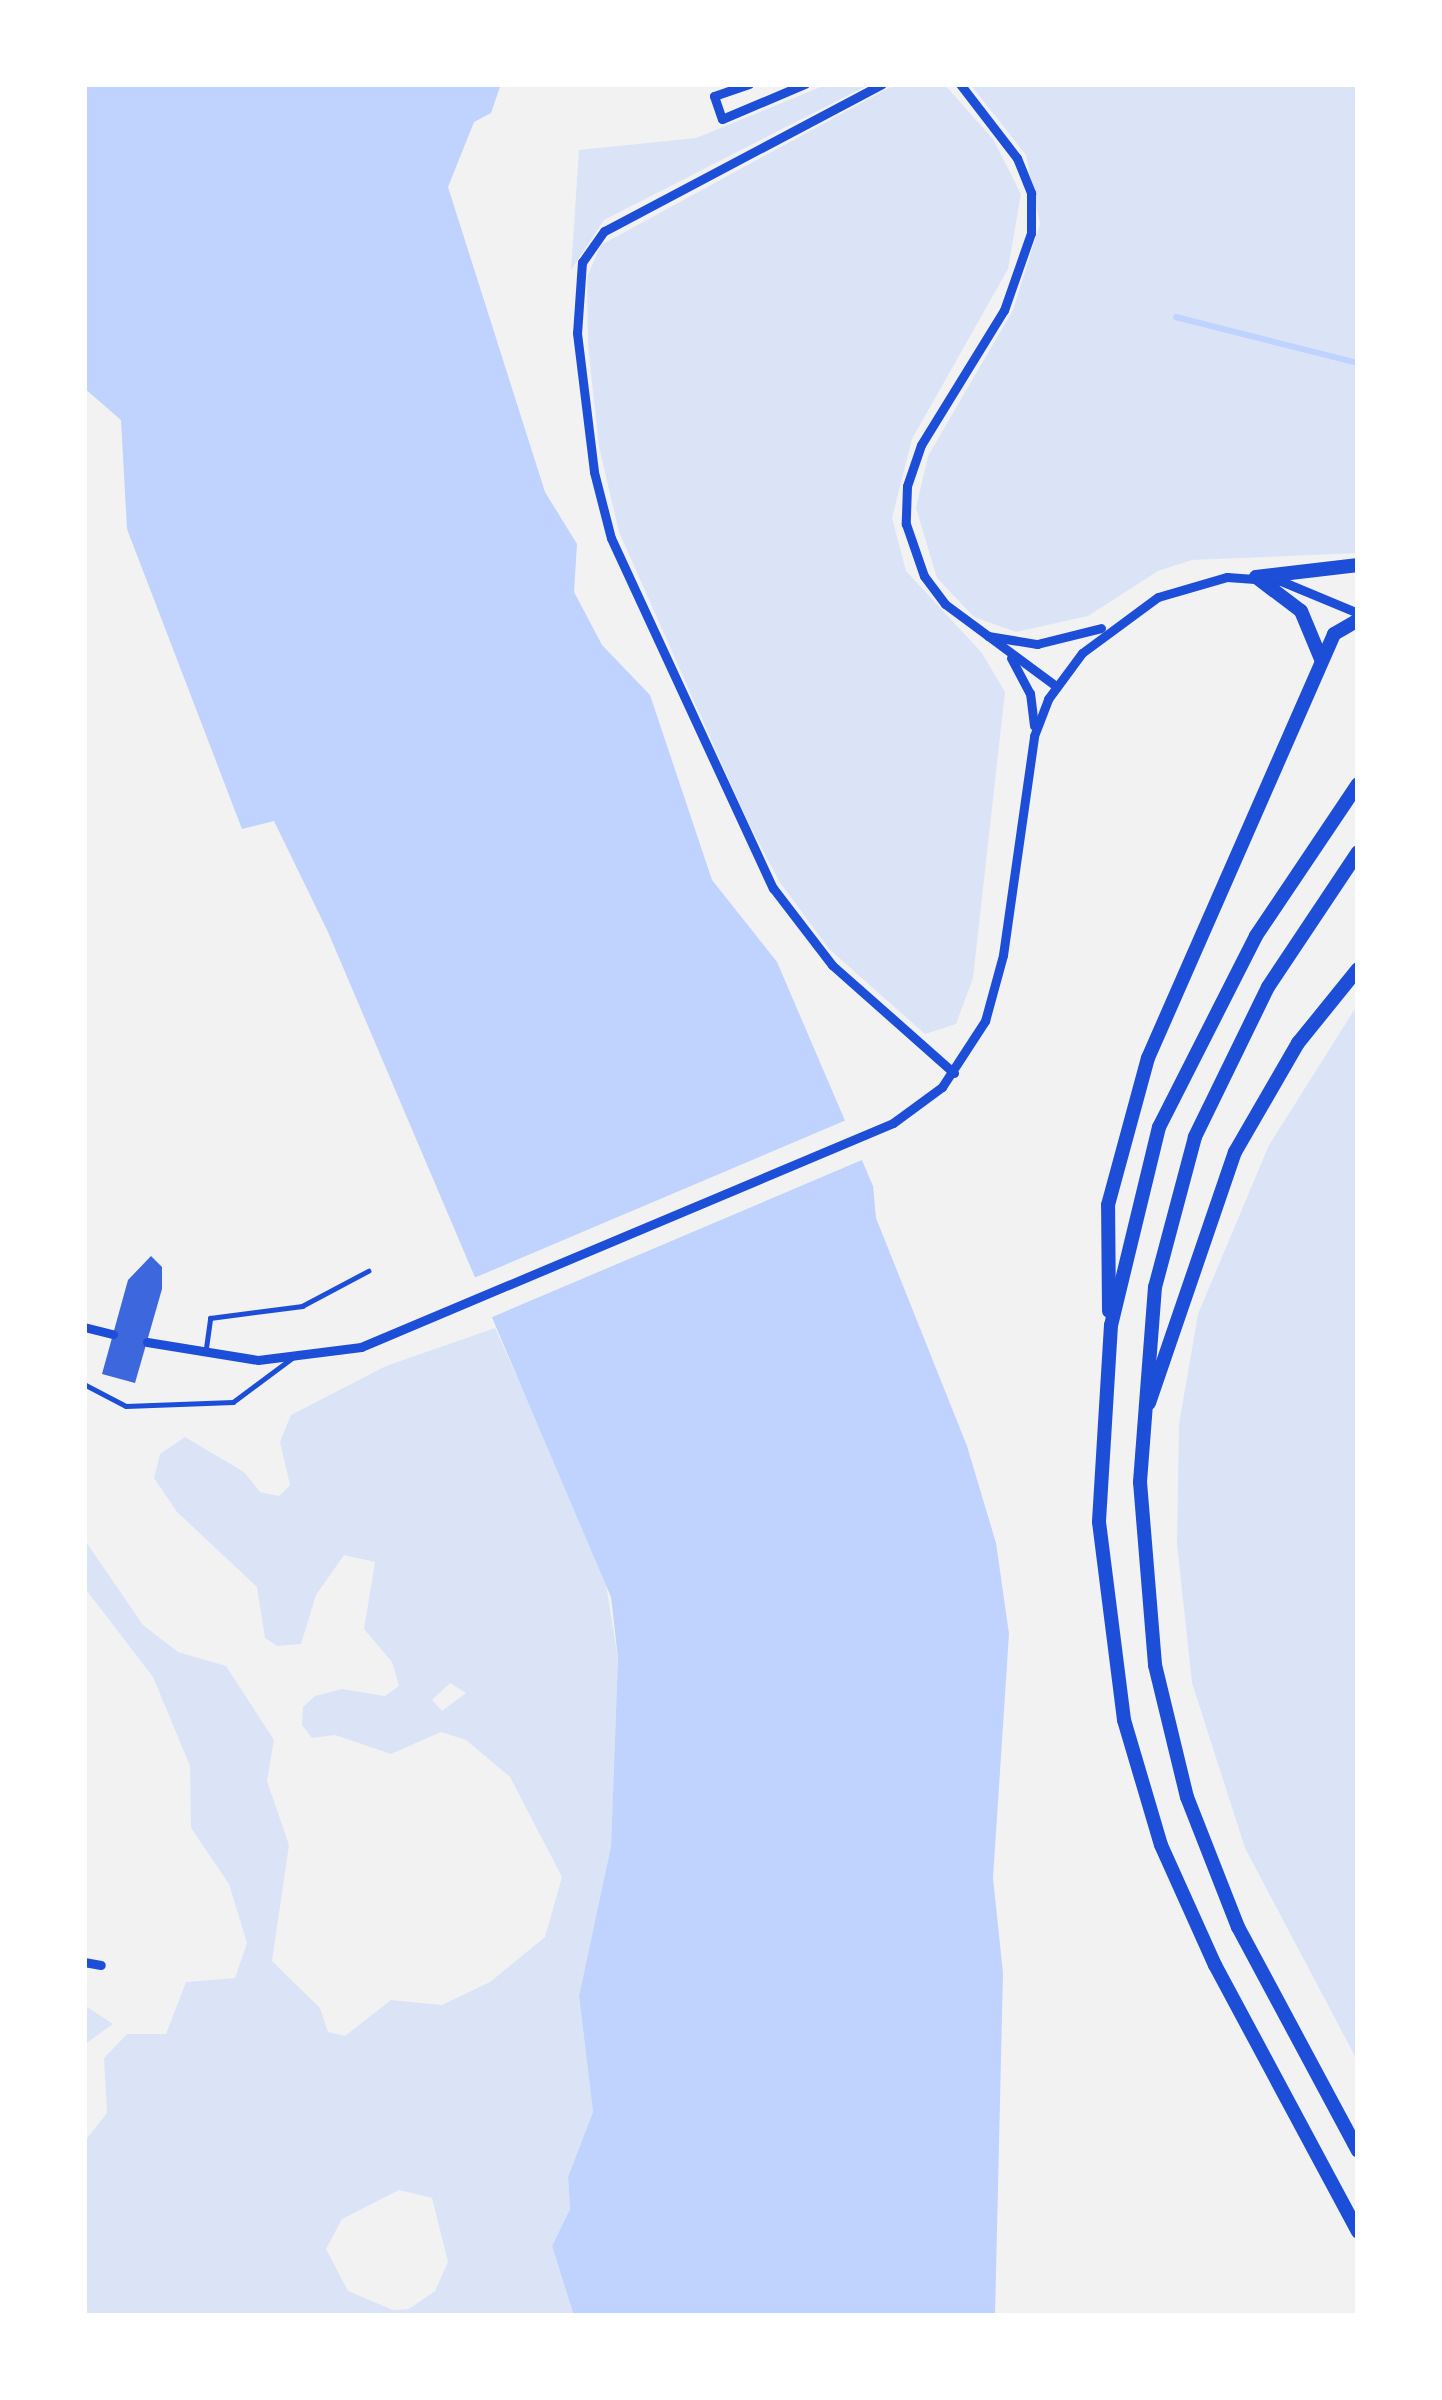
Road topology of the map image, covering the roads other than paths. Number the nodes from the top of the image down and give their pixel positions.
1 (748, 84) edge
2 (805, 84) edge
3 (882, 84) edge
4 (960, 84) edge
5 (1358, 565) edge
6 (1256, 577) junction
7 (1358, 616) edge
8 (1123, 617) junction
9 (983, 634) junction
10 (1004, 649) junction
11 (1322, 664) junction
12 (1057, 687) junction
13 (1034, 736) junction
14 (1358, 784) edge
15 (1358, 852) edge
16 (1358, 969) edge
17 (954, 1073) junction
18 (368, 1270) dead end
19 (1111, 1325) junction
20 (84, 1328) edge
21 (113, 1334) dead end
22 (147, 1342) dead end
23 (206, 1354) junction
24 (292, 1358) junction
25 (84, 1384) edge
26 (1142, 1426) junction
27 (84, 1962) edge
28 (101, 1965) dead end
29 (1358, 2151) edge
30 (1358, 2232) edge

1 - 2 street
3 - 17 street
4 - 9 street
5 - 6 main road
6 - 7 street
6 - 8 street
6 - 11 main road
7 - 11 main road
8 - 9 street
8 - 12 street
9 - 10 street
10 - 12 street
10 - 13 street
11 - 19 main road
12 - 13 street
13 - 17 street
14 - 19 main road
15 - 26 main road
16 - 26 main road
17 - 24 street
18 - 23 lane
19 - 30 main road
20 - 21 street
22 - 23 street
23 - 24 street
24 - 25 lane
26 - 29 main road
27 - 28 street

